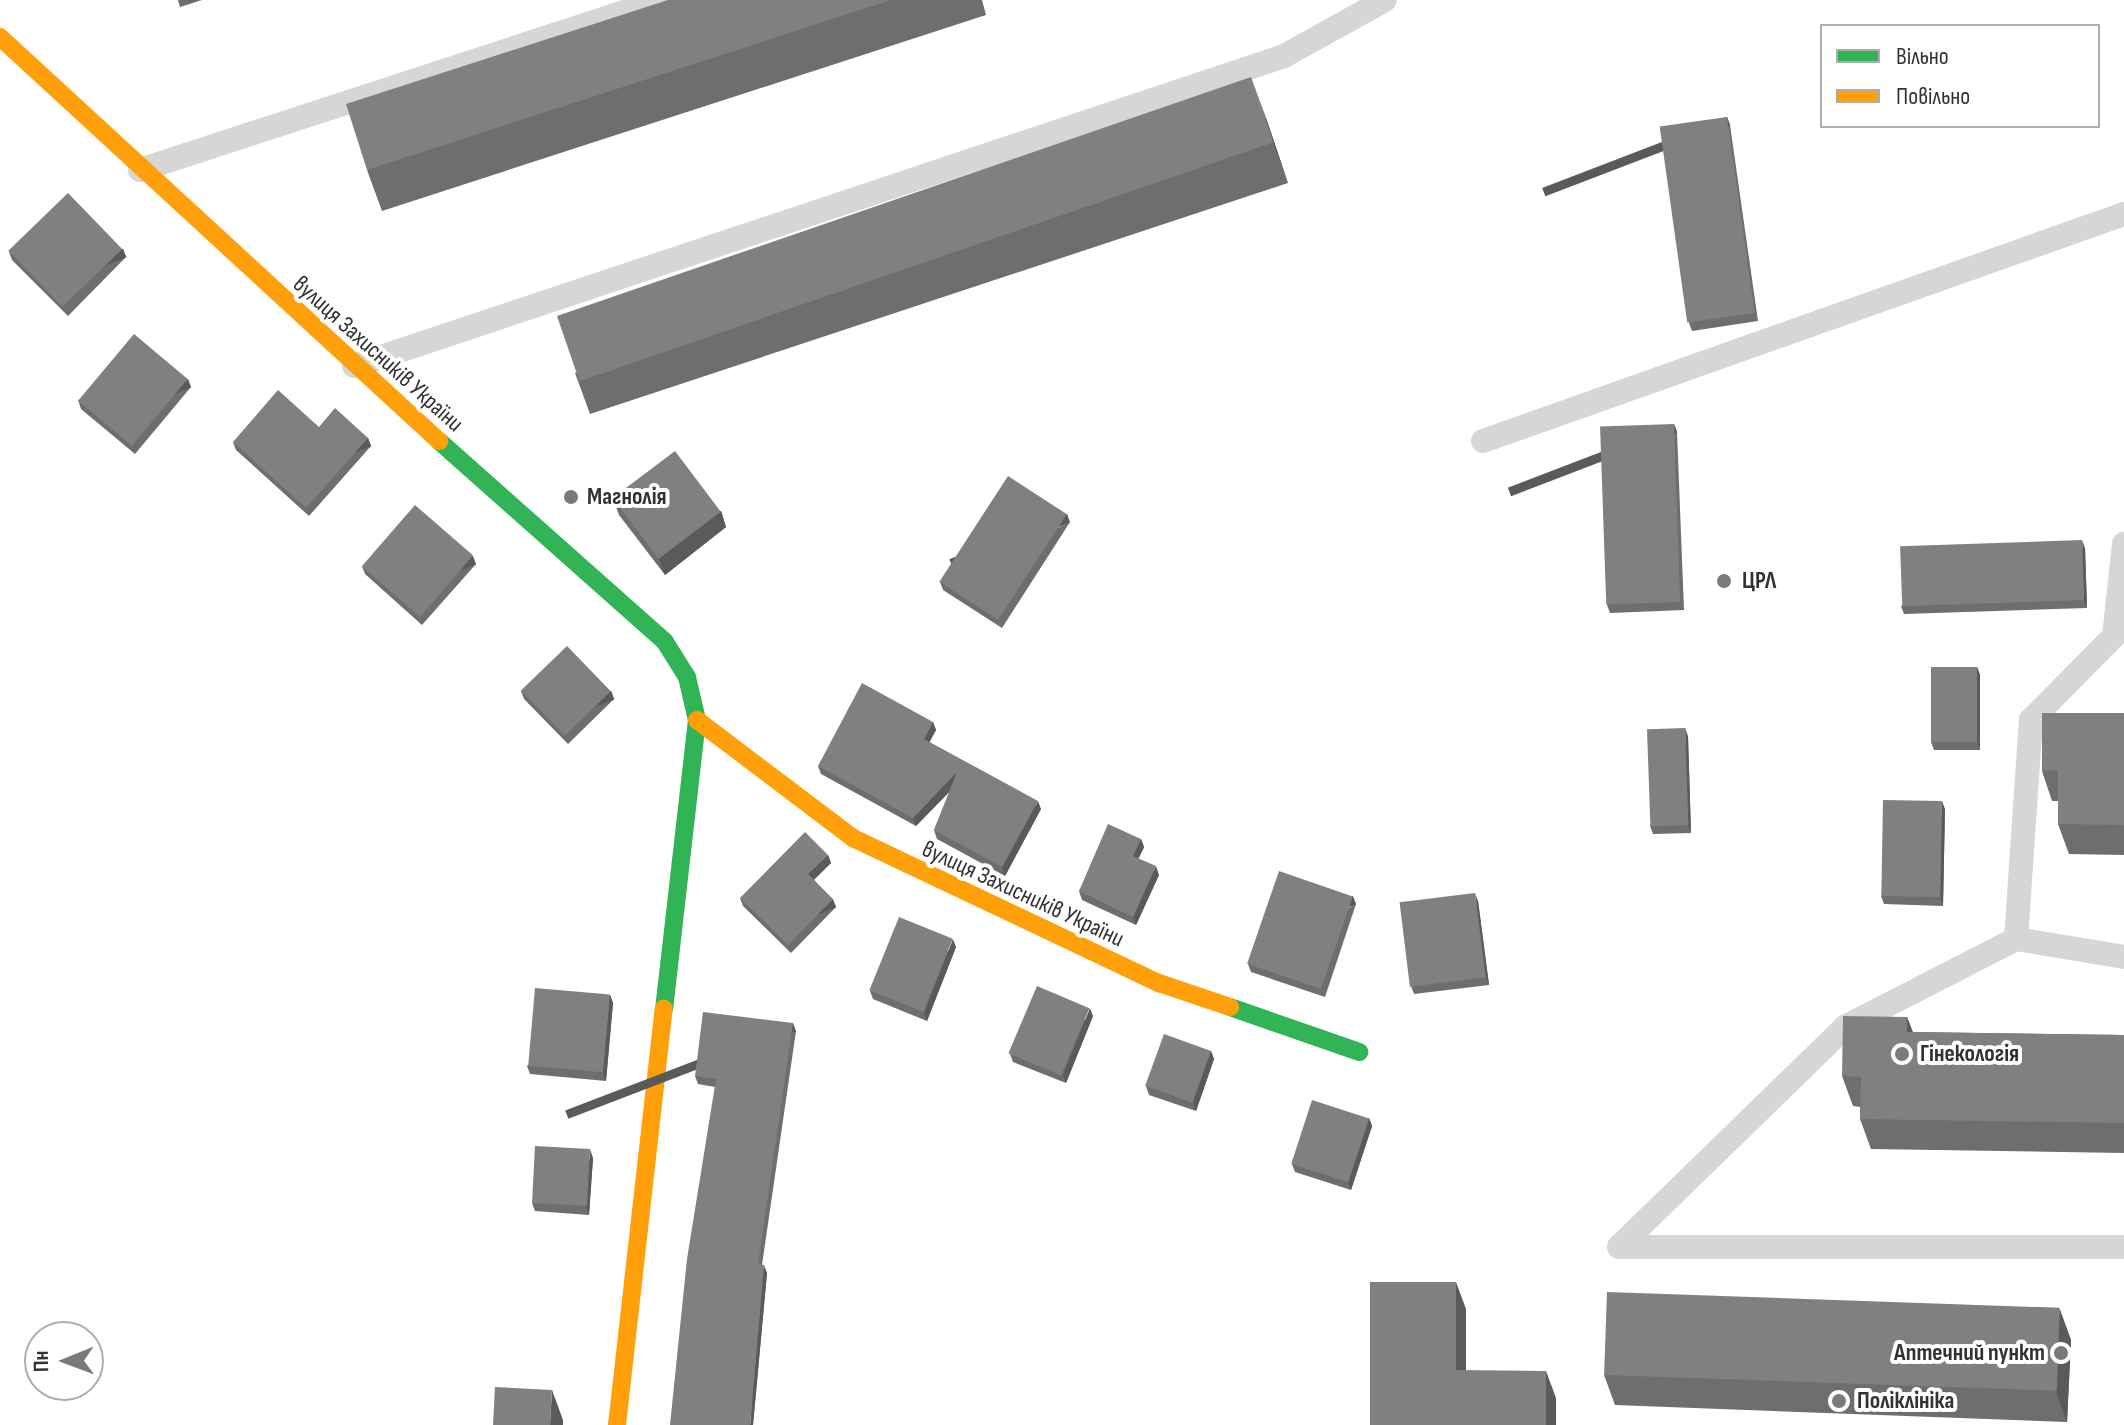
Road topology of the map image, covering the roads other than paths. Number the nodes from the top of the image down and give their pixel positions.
1 (661, 0) edge
2 (1385, 0) edge
3 (0, 37) edge
4 (140, 170) junction
5 (2124, 214) edge
6 (354, 366) junction
7 (1483, 441) dead end
8 (2124, 544) edge
9 (697, 720) junction
10 (2016, 939) junction
11 (2124, 957) edge
12 (1359, 1052) dead end
13 (2124, 1247) edge
14 (617, 1425) edge

1 - 4 lane
2 - 6 lane
3 - 4 street, вулиця Захисників України
4 - 6 street, вулиця Захисників України
5 - 7 lane
6 - 9 street, вулиця Захисників України
8 - 10 lane
9 - 12 street, вулиця Захисників України
9 - 14 street, вулиця Захисників України
10 - 11 lane
10 - 13 lane

